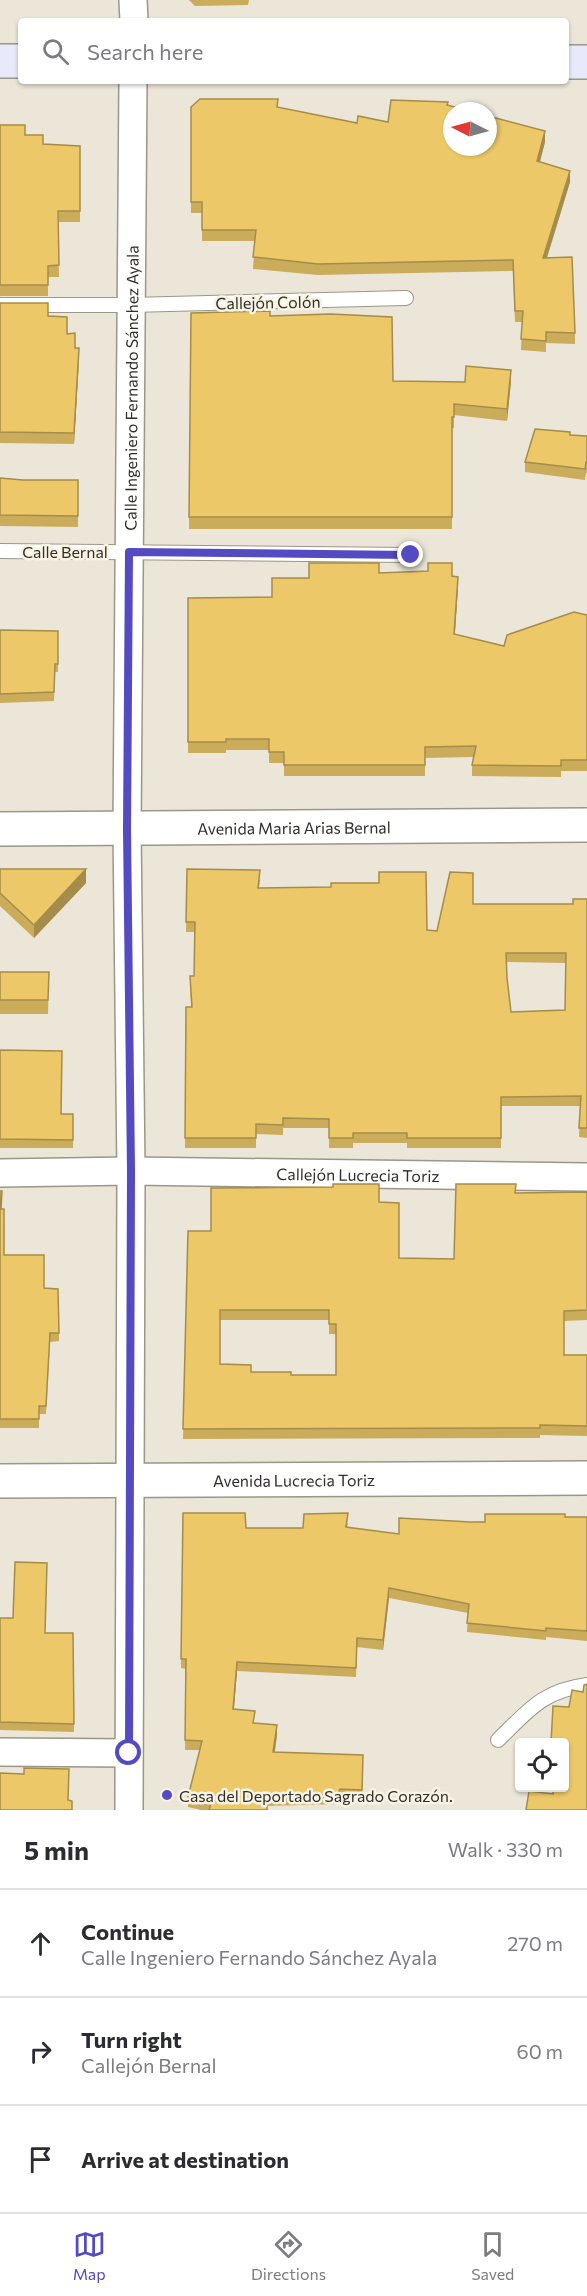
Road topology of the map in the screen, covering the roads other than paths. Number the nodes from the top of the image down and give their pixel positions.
1 (133, 0) edge
2 (134, 18) edge
3 (0, 61) edge
4 (18, 61) edge
5 (569, 63) edge
6 (587, 63) edge
7 (134, 84) edge
8 (405, 298) dead end
9 (0, 305) edge
10 (131, 305) junction
11 (0, 551) edge
12 (129, 552) junction
13 (411, 555) dead end
14 (587, 825) edge
15 (0, 828) edge
16 (127, 829) junction
17 (131, 1171) junction
18 (0, 1173) edge
19 (587, 1177) edge
20 (587, 1478) edge
21 (130, 1479) junction
22 (0, 1481) edge
23 (587, 1684) edge
24 (498, 1740) dead end
25 (0, 1752) edge
26 (129, 1753) junction
27 (129, 1810) edge

1 - 2 street
3 - 4 main road
5 - 6 main road
7 - 10 street, Calle Ingeniero Fernando Sánchez Ayala
8 - 10 lane, Callejón Colón
9 - 10 lane, Callejón Colón
10 - 12 street, Calle Ingeniero Fernando Sánchez Ayala
11 - 12 lane, Calle Bernal
12 - 13 lane, Calle Bernal
12 - 16 street, Calle Ingeniero Fernando Sánchez Ayala
14 - 16 street, Avenida Maria Arias Bernal
15 - 16 street, Avenida Maria Arias Bernal
16 - 17 street, Calle Ingeniero Fernando Sánchez Ayala
17 - 18 street, Callejón Lucrecia Toriz
17 - 19 street, Callejón Lucrecia Toriz
17 - 21 street, Calle Ingeniero Fernando Sánchez Ayala
20 - 21 street, Avenida Lucrecia Toriz
21 - 22 street, Avenida Lucrecia Toriz
21 - 26 street, Calle Ingeniero Fernando Sánchez Ayala
23 - 24 lane
25 - 26 street
26 - 27 street, Calle Ingeniero Fernando Sánchez Ayala

